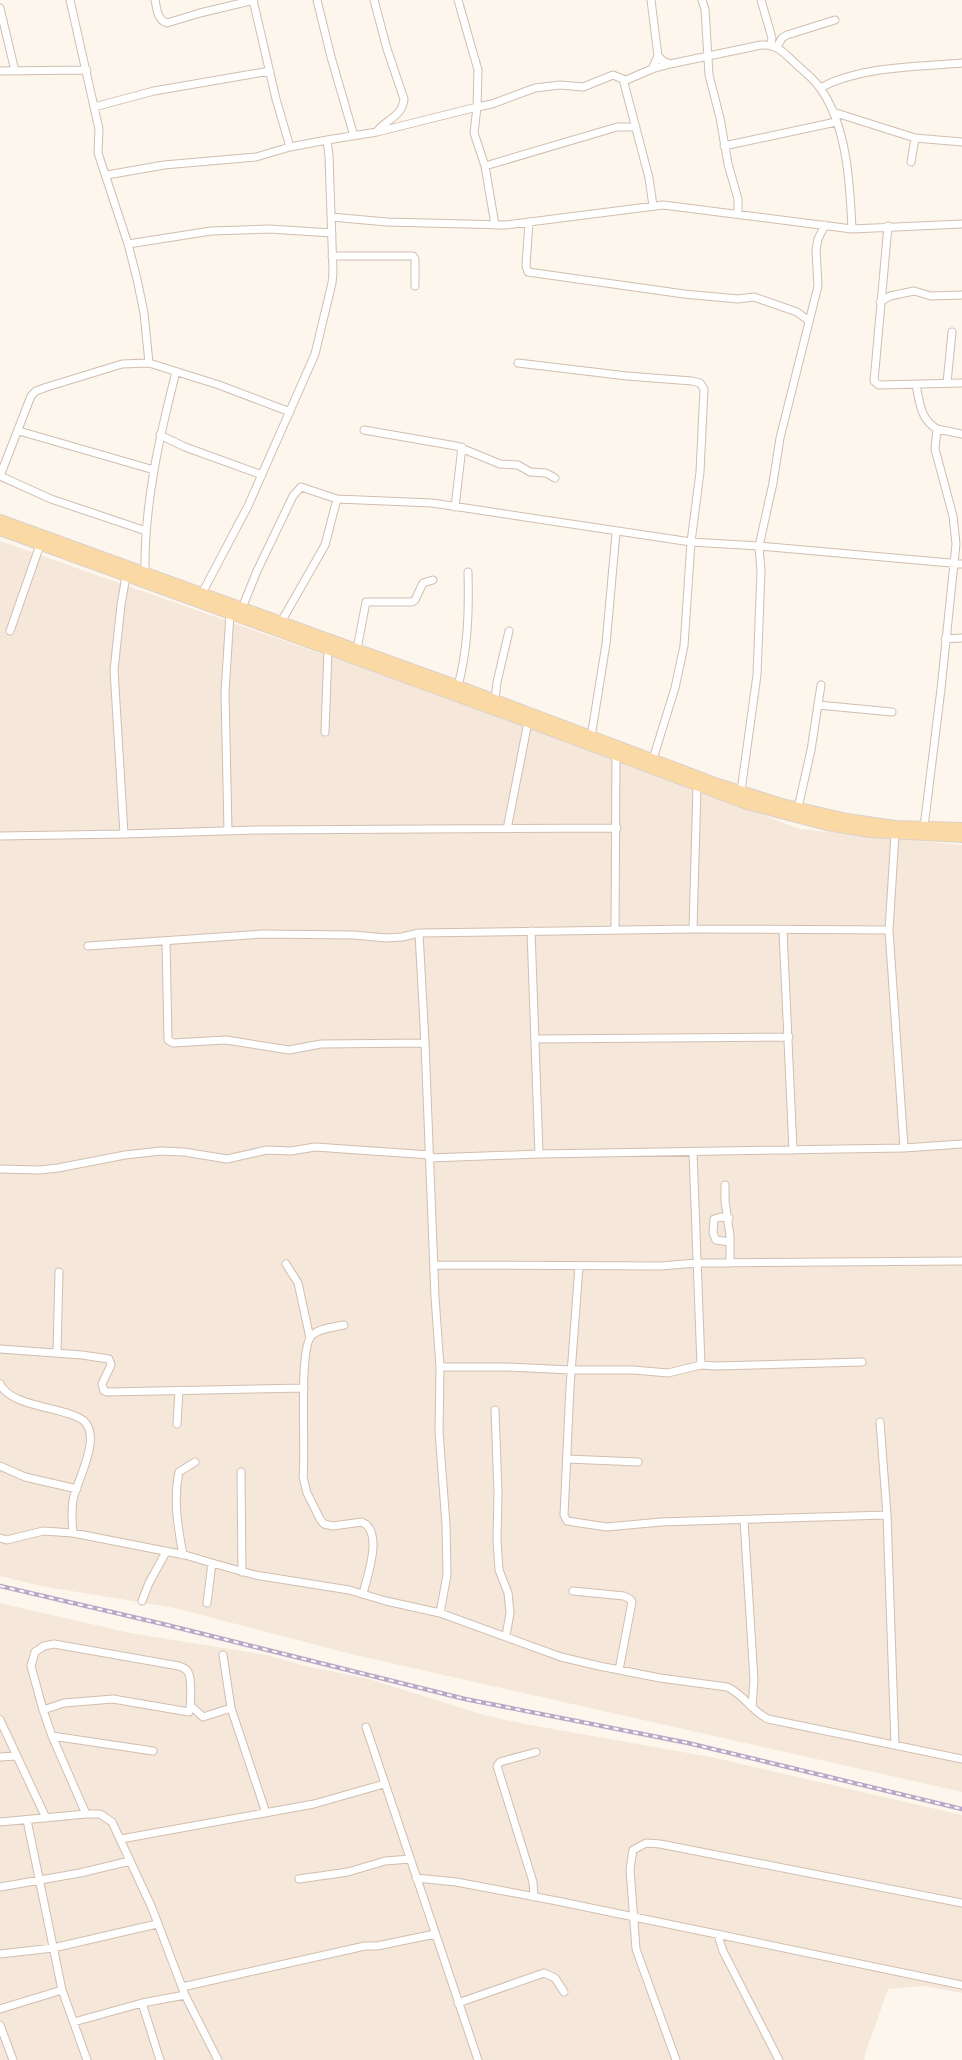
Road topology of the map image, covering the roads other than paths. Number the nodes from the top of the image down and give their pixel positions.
1 (70, 0) edge
2 (155, 0) edge
3 (253, 0) edge
4 (317, 0) edge
5 (374, 0) edge
6 (458, 0) edge
7 (650, 0) edge
8 (702, 0) edge
9 (761, 0) edge
10 (0, 8) edge
11 (835, 20) dead end
12 (774, 46) junction
13 (658, 56) junction
14 (707, 58) junction
15 (962, 63) edge
16 (670, 64) junction
17 (86, 69) junction
18 (652, 69) junction
19 (0, 71) edge
20 (15, 71) junction
21 (270, 71) junction
22 (624, 81) junction
23 (820, 88) junction
24 (94, 107) junction
25 (477, 107) junction
26 (833, 111) junction
27 (836, 122) junction
28 (636, 127) junction
29 (377, 132) junction
30 (354, 136) junction
31 (915, 138) junction
32 (327, 140) junction
33 (962, 142) edge
34 (724, 146) junction
35 (290, 147) junction
36 (911, 162) dead end
37 (485, 166) junction
38 (107, 175) junction
39 (653, 206) junction
40 (738, 214) junction
41 (331, 217) junction
42 (529, 222) junction
43 (962, 224) edge
44 (495, 225) junction
45 (825, 225) junction
46 (888, 226) junction
47 (852, 229) junction
48 (332, 233) junction
49 (128, 244) junction
50 (332, 257) junction
51 (415, 286) dead end
52 (881, 290) junction
53 (962, 295) edge
54 (890, 296) junction
55 (880, 302) junction
56 (812, 307) junction
57 (797, 312) junction
58 (808, 321) junction
59 (952, 332) dead end
60 (149, 363) junction
61 (518, 363) dead end
62 (176, 372) junction
63 (947, 383) junction
64 (962, 383) edge
65 (916, 385) junction
66 (290, 412) junction
67 (937, 429) junction
68 (19, 430) junction
69 (364, 430) dead end
70 (962, 434) edge
71 (160, 435) junction
72 (462, 447) junction
73 (154, 470) junction
74 (262, 475) junction
75 (0, 476) edge
76 (555, 478) dead end
77 (337, 499) junction
78 (455, 507) junction
79 (0, 520) edge
80 (0, 530) edge
81 (146, 531) junction
82 (617, 533) junction
83 (691, 542) junction
84 (40, 545) junction
85 (759, 546) junction
86 (958, 564) edge
87 (468, 572) dead end
88 (145, 573) junction
89 (126, 576) junction
90 (433, 580) dead end
91 (200, 598) junction
92 (242, 608) junction
93 (230, 614) junction
94 (281, 622) junction
95 (10, 631) dead end
96 (509, 631) dead end
97 (962, 638) edge
98 (945, 639) junction
99 (328, 649) junction
100 (357, 649) junction
101 (821, 685) dead end
102 (458, 686) junction
103 (495, 700) junction
104 (818, 705) junction
105 (892, 712) dead end
106 (528, 722) junction
107 (325, 732) dead end
108 (591, 737) junction
109 (616, 755) junction
110 (653, 759) junction
111 (697, 787) junction
112 (741, 791) junction
113 (798, 808) junction
114 (924, 827) junction
115 (617, 828) junction
116 (962, 828) edge
117 (507, 829) junction
118 (228, 831) junction
119 (124, 834) junction
120 (895, 834) junction
121 (0, 835) edge
122 (962, 837) edge
123 (693, 929) junction
124 (615, 930) junction
125 (889, 930) junction
126 (531, 931) junction
127 (783, 931) junction
128 (419, 933) junction
129 (166, 942) junction
130 (88, 946) dead end
131 (789, 1037) junction
132 (535, 1039) junction
133 (425, 1043) junction
134 (962, 1144) edge
135 (904, 1148) junction
136 (793, 1150) junction
137 (693, 1152) junction
138 (539, 1154) junction
139 (430, 1157) junction
140 (0, 1169) edge
141 (725, 1185) dead end
142 (729, 1218) junction
143 (730, 1242) junction
144 (962, 1261) edge
145 (697, 1263) junction
146 (730, 1263) junction
147 (286, 1264) dead end
148 (434, 1265) junction
149 (579, 1266) junction
150 (59, 1272) dead end
151 (344, 1325) dead end
152 (310, 1338) junction
153 (0, 1349) edge
154 (57, 1352) junction
155 (862, 1362) dead end
156 (701, 1365) junction
157 (440, 1367) junction
158 (571, 1370) junction
159 (0, 1384) edge
160 (304, 1388) junction
161 (179, 1390) junction
162 (495, 1410) dead end
163 (880, 1422) dead end
164 (177, 1424) dead end
165 (567, 1459) junction
166 (195, 1462) dead end
167 (638, 1462) dead end
168 (0, 1466) edge
169 (241, 1472) dead end
170 (77, 1489) junction
171 (887, 1515) junction
172 (744, 1520) junction
173 (73, 1533) junction
174 (0, 1538) edge
175 (166, 1552) junction
176 (183, 1555) junction
177 (212, 1563) junction
178 (242, 1572) junction
179 (573, 1591) dead end
180 (363, 1594) junction
181 (142, 1601) dead end
182 (206, 1603) dead end
183 (440, 1613) junction
184 (506, 1636) junction
185 (223, 1655) dead end
186 (619, 1670) junction
187 (191, 1706) junction
188 (752, 1707) junction
189 (230, 1708) junction
190 (43, 1710) junction
191 (0, 1720) edge
192 (366, 1727) dead end
193 (52, 1736) junction
194 (895, 1745) junction
195 (153, 1751) dead end
196 (536, 1752) dead end
197 (16, 1756) junction
198 (0, 1757) edge
199 (962, 1759) edge
200 (384, 1784) junction
201 (266, 1813) junction
202 (86, 1814) junction
203 (46, 1818) junction
204 (27, 1820) junction
205 (0, 1822) edge
206 (121, 1839) junction
207 (410, 1859) junction
208 (130, 1861) junction
209 (416, 1878) junction
210 (299, 1879) dead end
211 (38, 1880) junction
212 (0, 1887) edge
213 (534, 1897) junction
214 (962, 1903) edge
215 (634, 1918) junction
216 (157, 1924) junction
217 (435, 1934) junction
218 (718, 1935) junction
219 (53, 1948) junction
220 (0, 1954) edge
221 (962, 1985) edge
222 (181, 1987) junction
223 (62, 1990) junction
224 (564, 1992) dead end
225 (185, 1995) junction
226 (142, 2003) junction
227 (458, 2003) junction
228 (0, 2009) edge
229 (74, 2022) junction
230 (0, 2025) edge
231 (13, 2060) edge
232 (87, 2060) edge
233 (160, 2060) edge
234 (218, 2060) edge
235 (478, 2060) edge
236 (676, 2060) edge
237 (779, 2060) edge

1 - 17 street
2 - 3 street
3 - 21 street
4 - 30 street
5 - 29 street
6 - 25 street
7 - 13 street
8 - 14 street
9 - 12 street
10 - 20 street
11 - 12 street
12 - 14 street
12 - 23 street
13 - 16 street
13 - 18 street
14 - 16 street
14 - 34 street
15 - 23 street
16 - 18 street
17 - 20 street
17 - 24 street
18 - 22 street
19 - 20 street
21 - 24 street
21 - 35 street
22 - 25 street
22 - 28 street
23 - 26 street
24 - 38 street
25 - 29 street
25 - 37 street
26 - 27 street
26 - 31 street
27 - 34 street
27 - 47 street
28 - 37 street
28 - 39 street
29 - 30 street
30 - 32 street
31 - 33 street
31 - 36 street
32 - 35 street
32 - 41 street
34 - 40 street
35 - 38 street
37 - 44 street
38 - 49 street
39 - 40 street
39 - 42 street
40 - 45 street
41 - 44 street
41 - 48 street
42 - 44 street
42 - 57 street
43 - 46 street
45 - 47 street
45 - 56 street
46 - 47 street
46 - 52 street
48 - 49 street
48 - 50 street
49 - 60 street
50 - 51 street
50 - 66 street
52 - 54 street
52 - 55 street
53 - 54 street
54 - 55 street
55 - 65 street
56 - 57 street
56 - 58 street
57 - 58 street
58 - 85 street
59 - 63 street
60 - 62 street
60 - 68 street
61 - 83 street
62 - 66 street
62 - 71 street
63 - 64 street
63 - 65 street
65 - 67 street
66 - 74 street
67 - 70 street
67 - 86 street
68 - 73 street
68 - 75 street
69 - 72 street
71 - 73 street
71 - 74 street
72 - 76 street
72 - 78 street
73 - 81 street
74 - 91 street
75 - 81 street
77 - 78 street
77 - 92 street
77 - 94 street
78 - 82 street
79 - 88 main road
80 - 84 main road
81 - 88 street
82 - 83 street
82 - 108 street
83 - 85 street
83 - 110 street
84 - 89 main road
84 - 95 street
85 - 86 street
85 - 112 street
86 - 98 street
87 - 102 street
88 - 91 main road
89 - 91 main road
89 - 119 street
90 - 100 street
91 - 92 main road
91 - 93 main road
92 - 94 main road
93 - 99 main road
93 - 118 street
94 - 100 main road
96 - 103 street
97 - 98 street
98 - 114 street
99 - 106 main road
99 - 107 street
100 - 102 main road
101 - 104 street
102 - 103 main road
103 - 108 main road
104 - 105 street
104 - 113 street
106 - 109 main road
106 - 117 street
108 - 110 main road
109 - 111 main road
109 - 115 street
110 - 112 main road
111 - 120 main road
111 - 123 street
112 - 113 main road
113 - 114 main road
114 - 116 main road
115 - 117 street
115 - 124 street
117 - 118 street
118 - 119 street
119 - 121 street
120 - 122 main road
120 - 125 street
123 - 124 street
123 - 127 street
124 - 126 street
125 - 127 street
125 - 135 street
126 - 128 street
126 - 132 street
127 - 131 street
128 - 129 street
128 - 133 street
129 - 130 street
129 - 133 street
131 - 132 street
131 - 136 street
132 - 138 street
133 - 139 street
134 - 135 street
135 - 136 street
136 - 137 street
137 - 138 street
137 - 145 street
138 - 139 street
139 - 140 street
139 - 148 street
141 - 142 street
142 - 143 street
142 - 143 street
143 - 146 street
144 - 146 street
145 - 146 street
145 - 149 street
145 - 156 street
147 - 152 street
148 - 149 street
148 - 157 street
149 - 158 street
150 - 154 street
151 - 152 street
152 - 160 street
153 - 154 street
154 - 161 street
155 - 156 street
156 - 158 street
157 - 158 street
157 - 183 street
158 - 165 street
159 - 170 street
160 - 161 street
160 - 180 street
161 - 164 street
162 - 184 street
163 - 171 street
165 - 167 street
165 - 172 street
166 - 176 street
168 - 170 street
169 - 178 street
170 - 173 street
171 - 172 street
171 - 194 street
172 - 188 street
173 - 174 street
173 - 175 street
175 - 176 street
175 - 181 street
176 - 177 street
177 - 178 street
177 - 182 street
178 - 180 street
179 - 186 street
180 - 183 street
183 - 184 street
184 - 186 street
185 - 189 street
186 - 188 street
187 - 189 street
187 - 190 street
187 - 190 street
188 - 194 street
189 - 201 street
190 - 193 street
191 - 197 street
192 - 200 street
193 - 195 street
193 - 202 street
194 - 199 street
196 - 213 street
197 - 198 street
197 - 203 street
200 - 201 street
200 - 207 street
201 - 206 street
202 - 203 street
202 - 206 street
203 - 204 street
204 - 205 street
204 - 211 street
206 - 208 street
207 - 209 street
207 - 210 street
208 - 211 street
208 - 216 street
209 - 213 street
209 - 217 street
211 - 212 street
211 - 219 street
213 - 215 street
214 - 215 street
215 - 218 street
215 - 236 street
216 - 219 street
216 - 222 street
217 - 222 street
217 - 227 street
218 - 221 street
218 - 237 street
219 - 220 street
219 - 223 street
222 - 225 street
223 - 228 street
223 - 229 street
224 - 227 street
225 - 226 street
225 - 234 street
226 - 229 street
226 - 233 street
227 - 235 street
229 - 232 street
230 - 231 street

